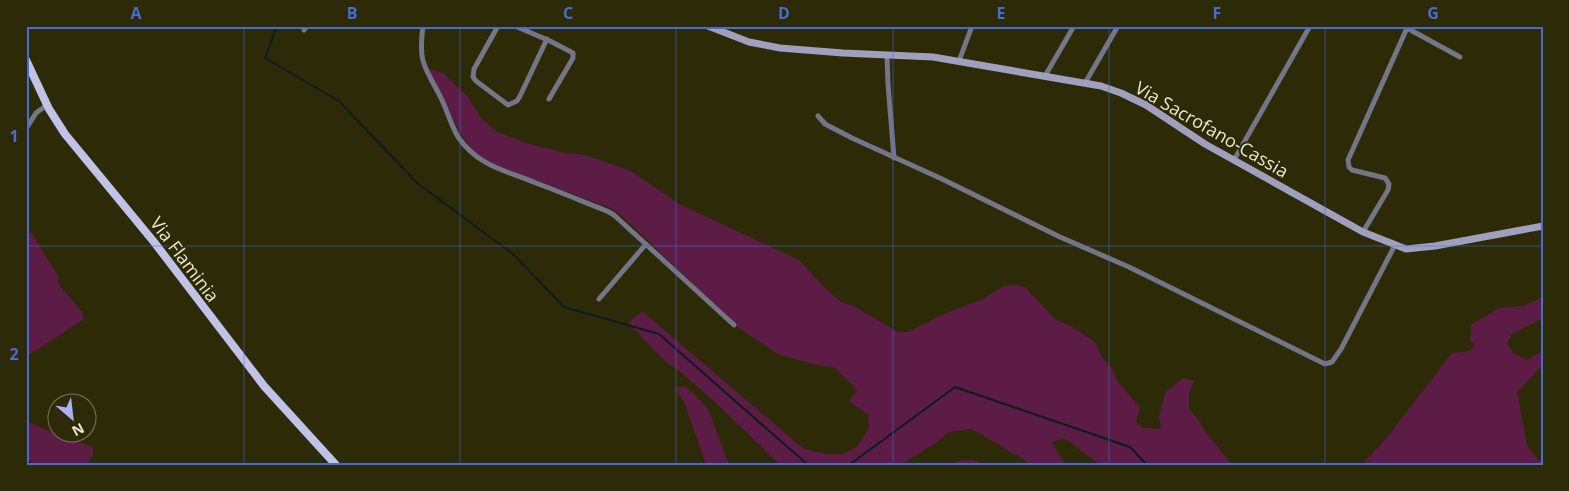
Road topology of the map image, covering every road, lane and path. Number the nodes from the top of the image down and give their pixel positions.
1 (423, 26) edge
2 (498, 26) edge
3 (515, 26) edge
4 (708, 26) edge
5 (972, 26) edge
6 (1074, 26) edge
7 (1118, 26) edge
8 (1310, 26) edge
9 (1406, 27) edge
10 (547, 40) junction
11 (887, 55) junction
12 (1460, 57) dead end
13 (26, 60) edge
14 (959, 61) junction
15 (1045, 76) junction
16 (1085, 83) junction
17 (549, 99) dead end
18 (47, 105) junction
19 (818, 116) dead end
20 (26, 129) edge
21 (894, 158) junction
22 (1234, 160) junction
23 (1543, 226) edge
24 (1363, 232) junction
25 (646, 244) junction
26 (1395, 245) junction
27 (599, 299) dead end
28 (734, 325) dead end
29 (336, 465) edge

1 - 25 street
2 - 10 street
3 - 10 street
4 - 11 street, Via Sacrofano-Cassia
5 - 14 street
6 - 15 street
7 - 16 street
8 - 22 street
9 - 12 street
9 - 24 street
10 - 17 street
11 - 14 street, Via Sacrofano-Cassia
11 - 21 street
13 - 18 main road, Via Flaminia
14 - 15 street, Via Sacrofano-Cassia
15 - 16 street, Via Sacrofano-Cassia
16 - 22 street, Via Sacrofano-Cassia
18 - 20 street
18 - 29 main road, Via Flaminia
19 - 21 street
21 - 26 street
22 - 24 street, Via Sacrofano-Cassia
23 - 26 street, Via Sacrofano-Cassia
24 - 26 street, Via Sacrofano-Cassia
25 - 27 street
25 - 28 street

